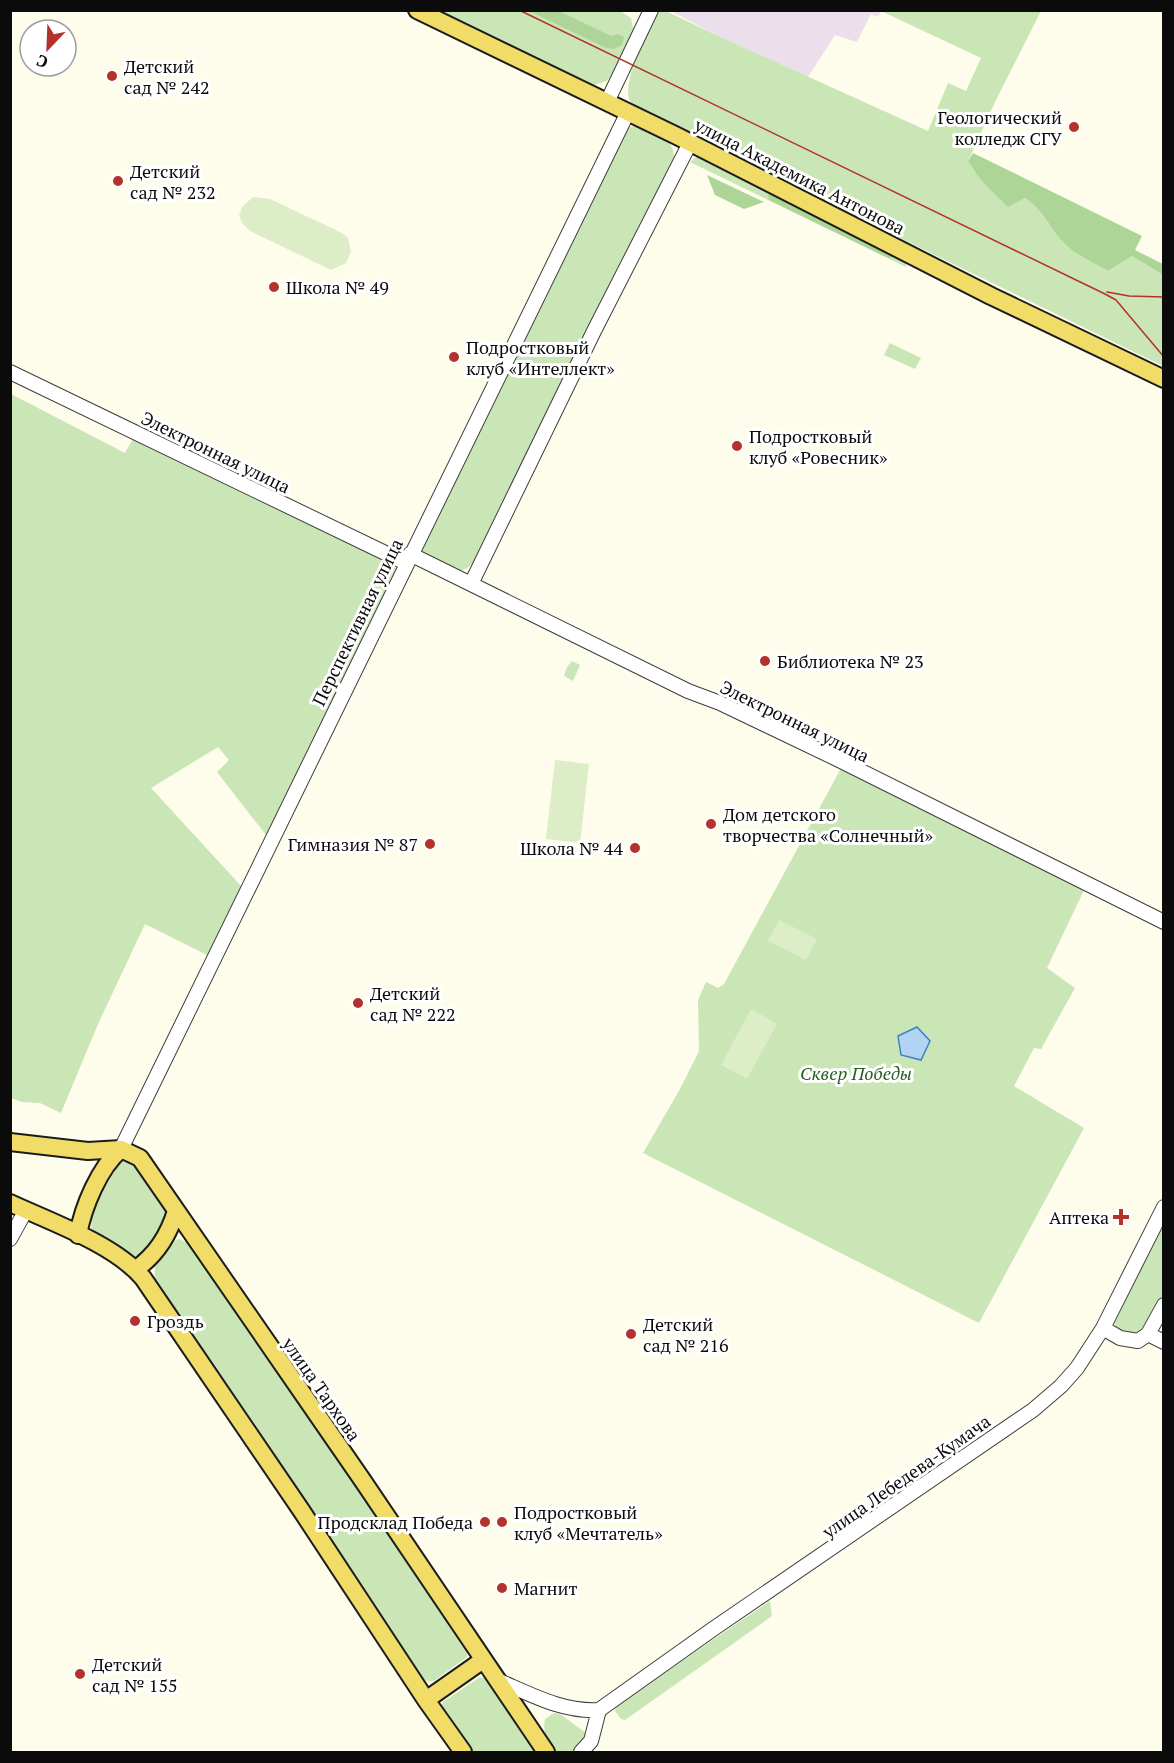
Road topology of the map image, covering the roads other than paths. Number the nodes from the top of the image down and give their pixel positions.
1 (417, 10) edge
2 (651, 10) edge
3 (607, 102) junction
4 (628, 112) junction
5 (690, 143) junction
6 (10, 372) edge
7 (1164, 379) edge
8 (408, 559) junction
9 (471, 584) junction
10 (1164, 922) edge
11 (10, 1142) edge
12 (121, 1149) junction
13 (10, 1203) edge
14 (1164, 1207) edge
15 (26, 1210) junction
16 (176, 1211) junction
17 (78, 1235) junction
18 (10, 1239) edge
19 (136, 1269) junction
20 (1164, 1305) edge
21 (1102, 1328) junction
22 (1148, 1334) junction
23 (1164, 1342) edge
24 (483, 1660) junction
25 (497, 1680) junction
26 (426, 1700) junction
27 (599, 1710) junction
28 (463, 1752) edge
29 (546, 1752) edge
30 (581, 1752) edge

1 - 3 main road, улица Академика Антонова
2 - 3 street
3 - 4 main road, улица Академика Антонова
4 - 5 main road, улица Академика Антонова
4 - 8 street, Перспективная улица
5 - 7 main road, улица Академика Антонова
5 - 9 street
6 - 8 street, Электронная улица
8 - 9 street, Электронная улица
8 - 12 street, Перспективная улица
9 - 10 street, Электронная улица
11 - 12 main road
12 - 16 main road, улица Тархова
12 - 17 main road
13 - 15 main road
14 - 21 street, улица Лебедева-Кумача
15 - 17 main road
15 - 18 street
16 - 19 main road
16 - 24 main road, улица Тархова
17 - 19 main road
19 - 26 main road
20 - 22 street
21 - 22 street
21 - 27 street, улица Лебедева-Кумача
22 - 23 street
24 - 25 main road, улица Тархова
24 - 26 main road
25 - 27 street
25 - 29 main road, улица Тархова
26 - 28 main road
27 - 30 street

